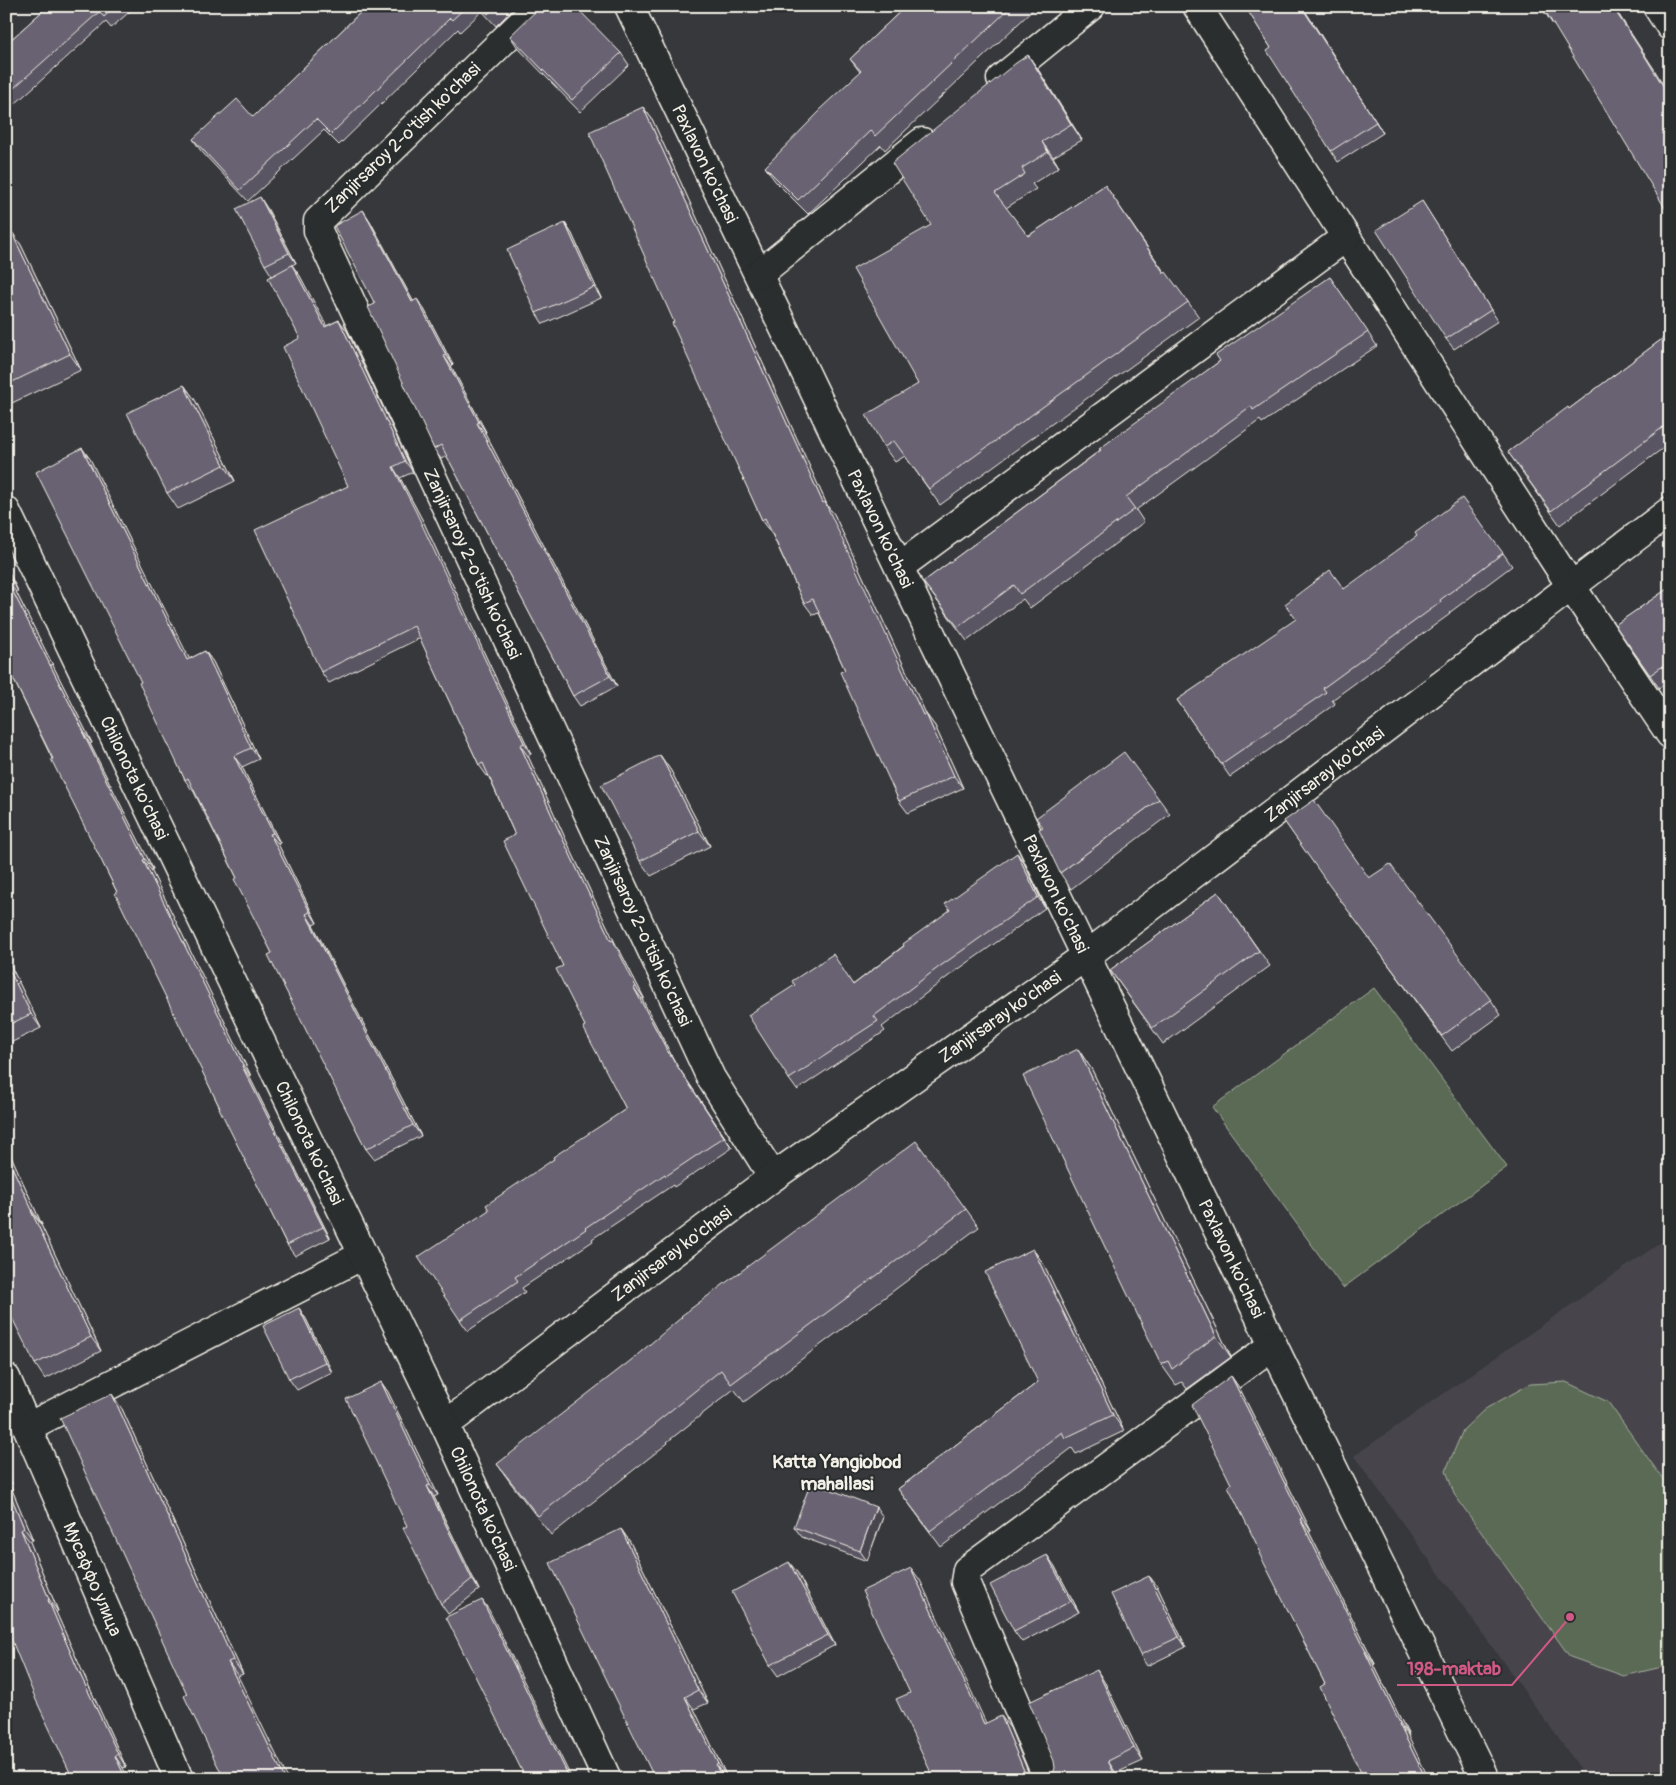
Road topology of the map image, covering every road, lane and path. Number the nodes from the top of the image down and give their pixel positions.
1 (540, 6) edge
2 (629, 6) edge
3 (1091, 6) edge
4 (1197, 6) edge
5 (1657, 6) edge
6 (1670, 26) edge
7 (983, 94) edge
8 (944, 125) edge
9 (1346, 237) junction
10 (758, 274) junction
11 (6, 511) edge
12 (1670, 511) edge
13 (899, 567) junction
14 (1571, 586) junction
15 (1670, 734) edge
16 (1086, 956) junction
17 (773, 1177) junction
18 (363, 1254) junction
19 (1272, 1345) junction
20 (6, 1378) edge
21 (445, 1425) junction
22 (28, 1427) junction
23 (179, 1779) edge
24 (607, 1779) edge
25 (1048, 1779) edge
26 (1485, 1779) edge

1 - 17 street, Zanjirsaroy 2-o'tish ko'chasi
2 - 10 street, Paxlavon ko'chasi
3 - 7 street
4 - 9 street
5 - 6 street
8 - 10 street
9 - 13 street
9 - 14 street
10 - 13 street, Paxlavon ko'chasi
11 - 18 street, Chilonota ko'chasi
12 - 14 street, Zanjirsaray ko'chasi
13 - 16 street, Paxlavon ko'chasi
14 - 15 street
14 - 16 street, Zanjirsaray ko'chasi
16 - 17 street, Zanjirsaray ko'chasi
16 - 19 street, Paxlavon ko'chasi
17 - 21 street, Zanjirsaray ko'chasi
18 - 21 street, Chilonota ko'chasi
18 - 22 street
19 - 25 street
19 - 26 street, Paxlavon ko'chasi
20 - 22 street, Мусаффо улица
21 - 24 street, Chilonota ko'chasi
22 - 23 street, Мусаффо улица

